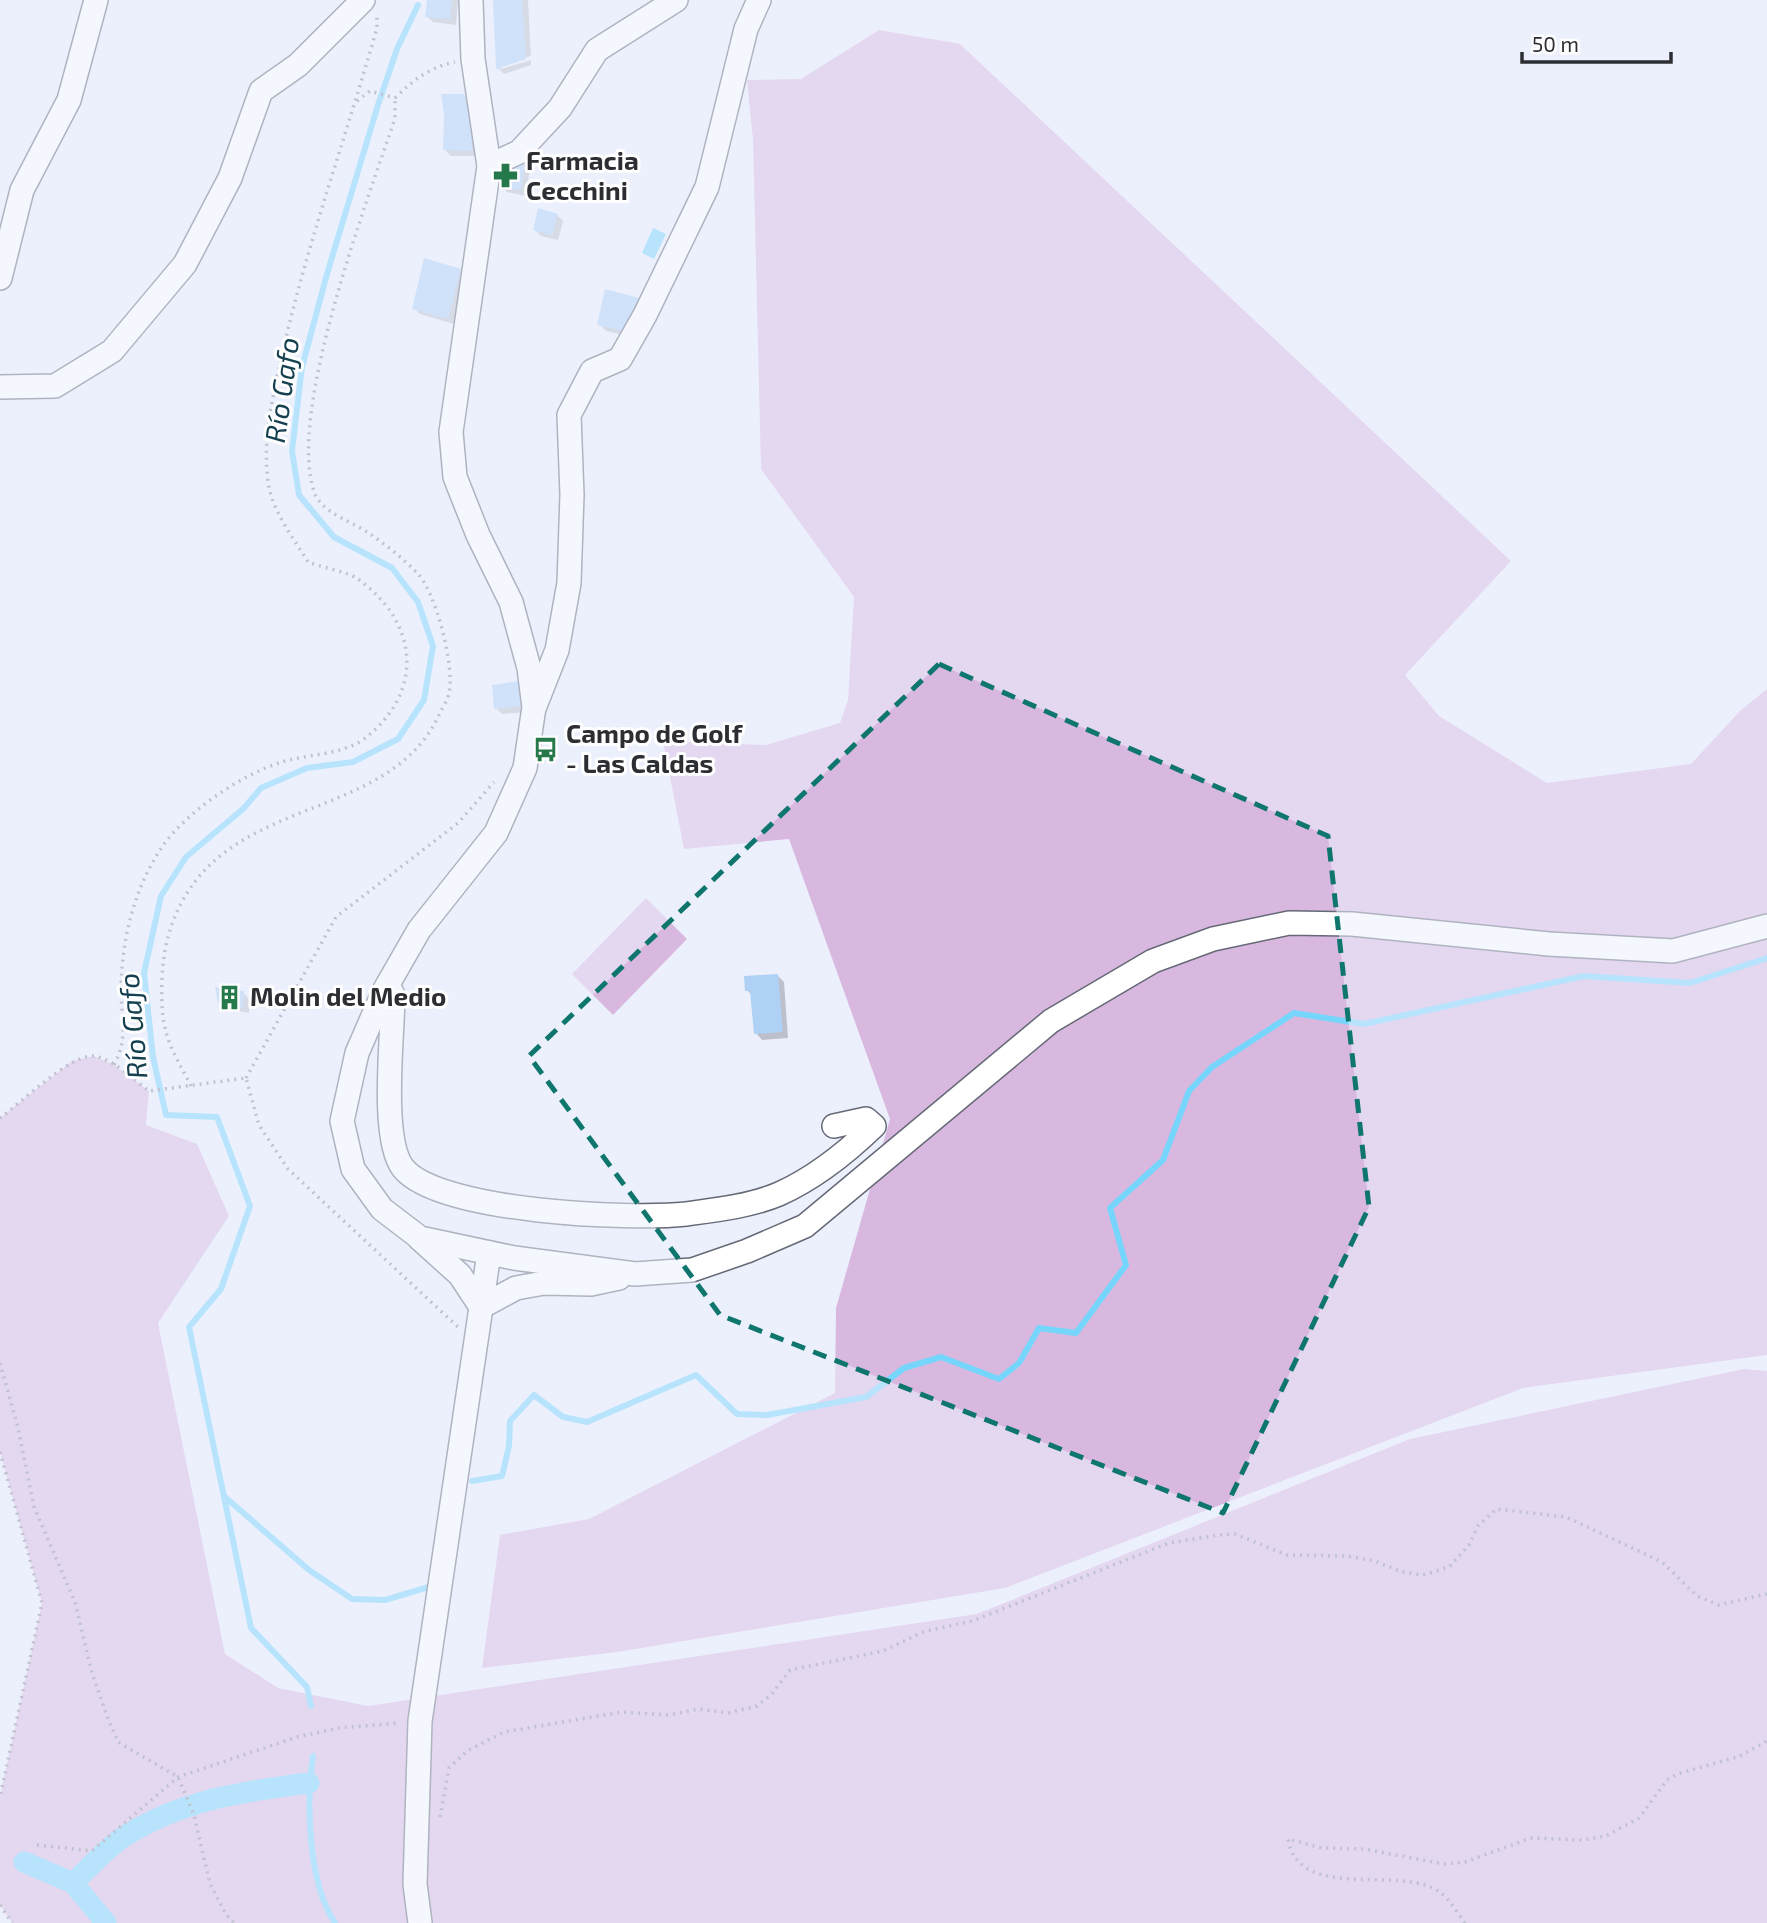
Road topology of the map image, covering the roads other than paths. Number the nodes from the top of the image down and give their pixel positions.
1 (96, 0) edge
2 (471, 0) edge
3 (676, 0) edge
4 (759, 0) edge
5 (370, 3) edge
6 (489, 166) junction
7 (0, 278) edge
8 (0, 387) edge
9 (534, 707) junction
10 (1767, 926) edge
11 (388, 985) junction
12 (834, 1125) dead end
13 (420, 1238) junction
14 (489, 1253) junction
15 (635, 1274) junction
16 (481, 1307) junction
17 (420, 1923) edge

1 - 7 street
2 - 6 street
3 - 6 street
4 - 9 street
5 - 8 street
6 - 9 street
9 - 11 street
10 - 15 street
11 - 12 street
11 - 13 street
13 - 14 street
13 - 16 street
14 - 15 street
14 - 16 street
15 - 16 street
16 - 17 street

